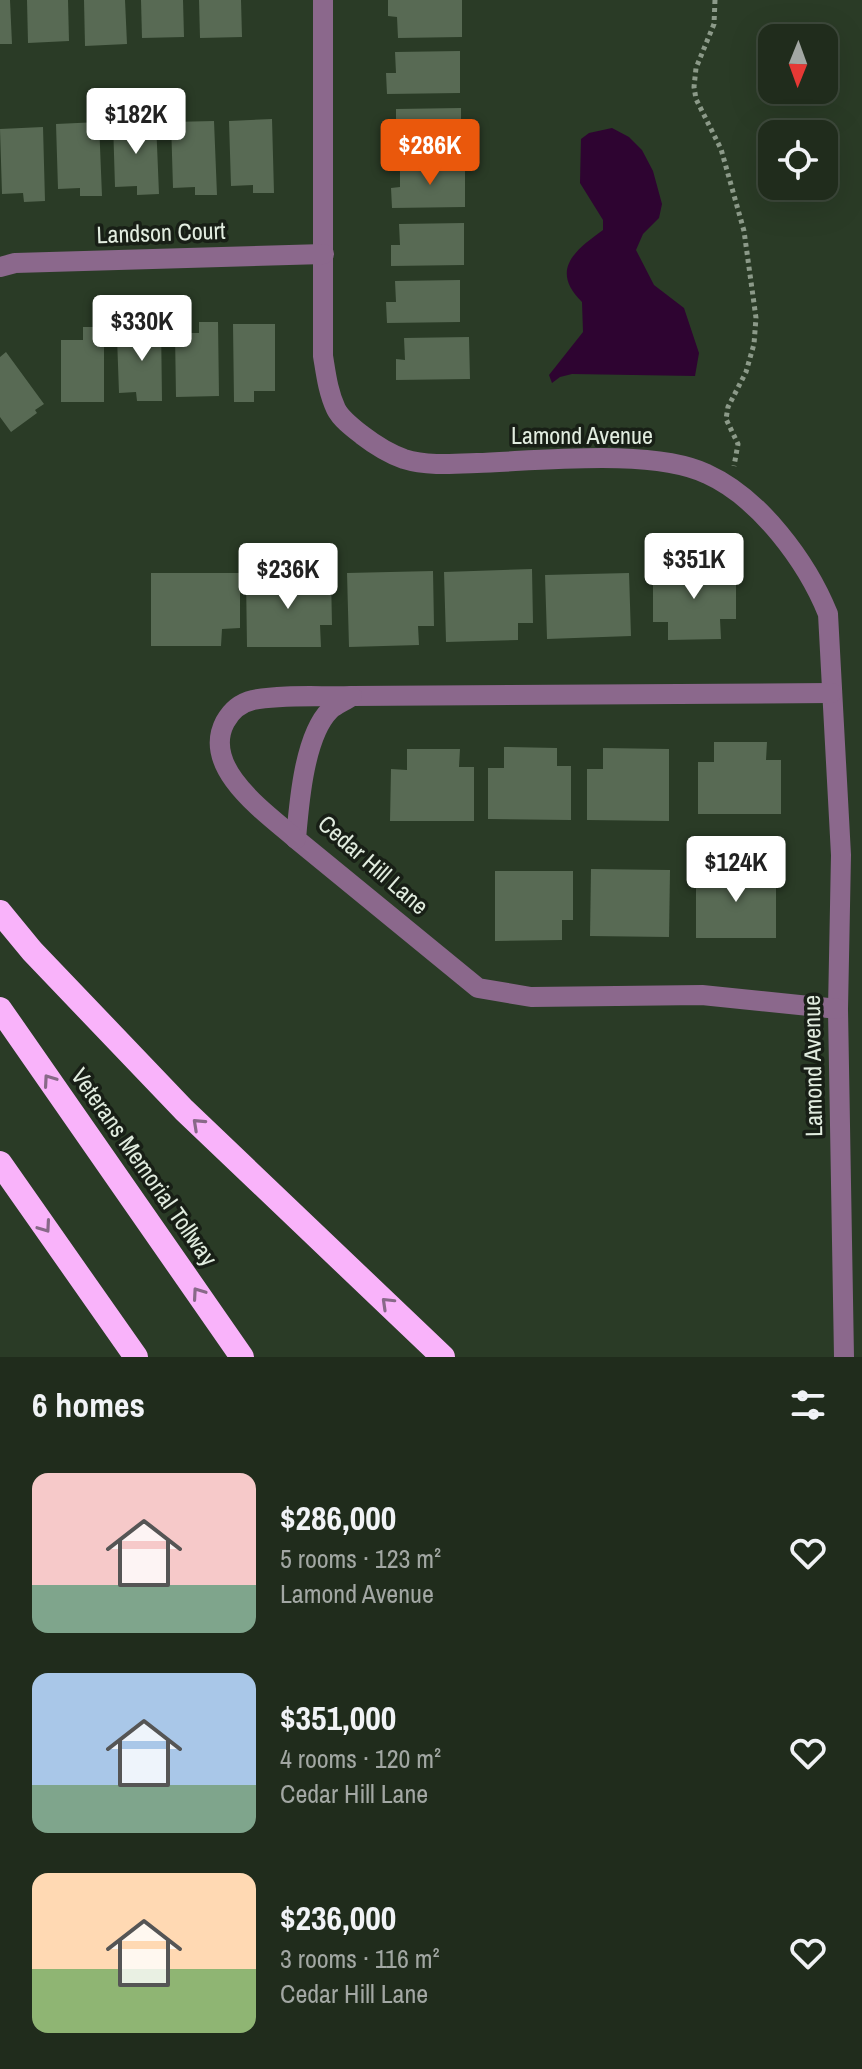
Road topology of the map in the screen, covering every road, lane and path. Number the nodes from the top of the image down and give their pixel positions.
1 (323, 0) edge
2 (715, 0) edge
3 (324, 254) junction
4 (0, 267) edge
5 (726, 485) junction
6 (832, 693) junction
7 (352, 696) junction
8 (296, 839) junction
9 (0, 912) edge
10 (0, 1009) edge
11 (838, 1009) junction
12 (0, 1163) edge
13 (136, 1357) edge
14 (242, 1357) edge
15 (443, 1357) edge
16 (844, 1357) edge

1 - 3 street, Lamond Avenue
2 - 5 path
3 - 4 street, Landson Court
3 - 5 street, Lamond Avenue
5 - 6 street, Lamond Avenue
6 - 7 street
6 - 11 street, Lamond Avenue
7 - 8 street, Cedar Hill Lane
7 - 8 street
8 - 11 street, Cedar Hill Lane
15 -> 9 highway
14 -> 10 highway, Veterans Memorial Tollway
11 - 16 street, Lamond Avenue
12 -> 13 highway

